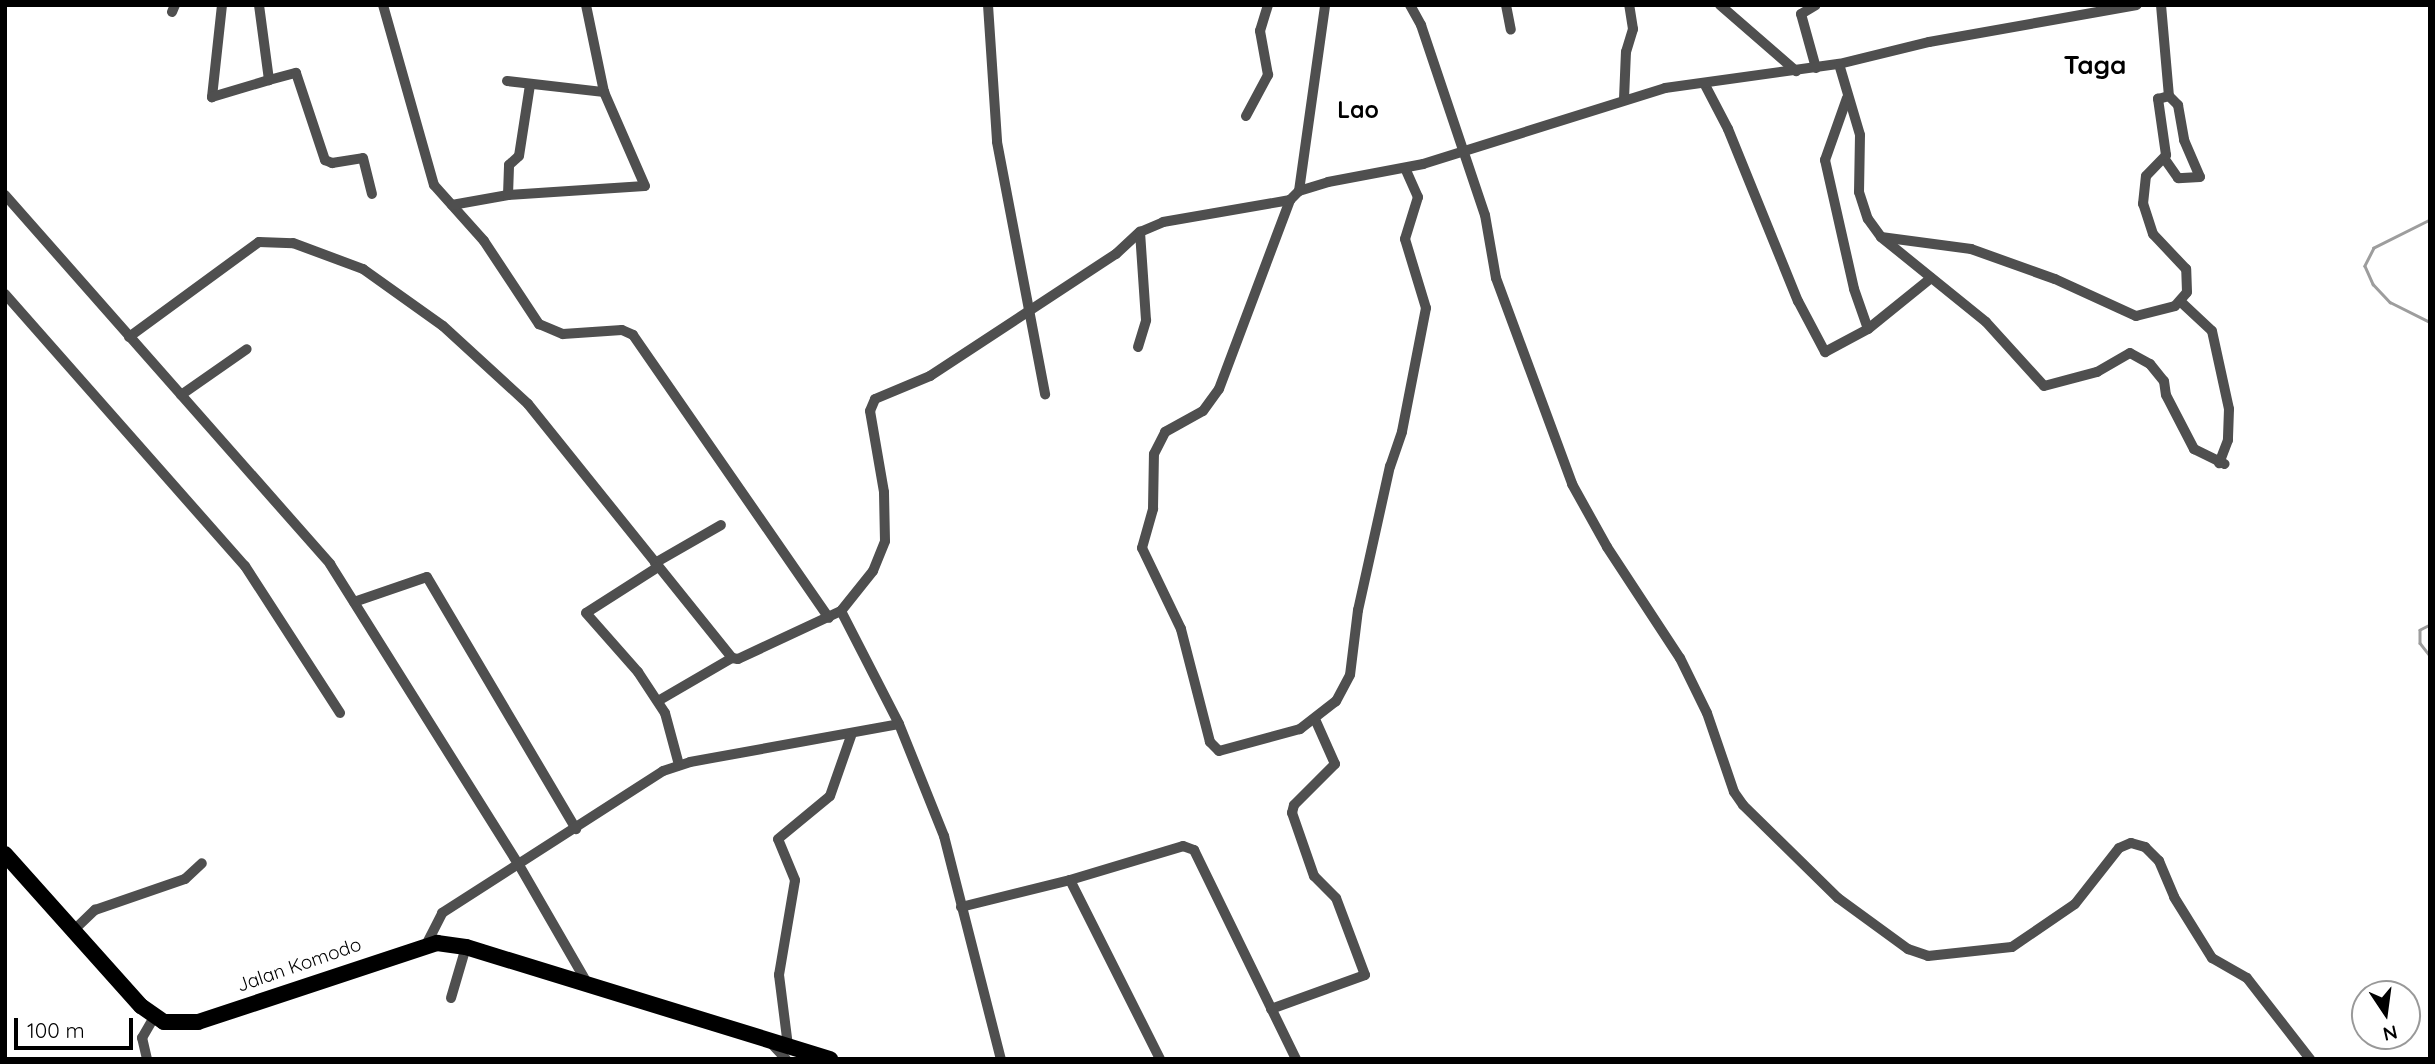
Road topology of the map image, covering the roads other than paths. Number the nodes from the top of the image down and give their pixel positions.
1 (222, 5) edge
2 (259, 5) edge
3 (383, 5) edge
4 (586, 5) edge
5 (988, 5) edge
6 (1268, 5) edge
7 (1311, 5) edge
8 (1410, 5) edge
9 (1506, 5) edge
10 (1629, 5) edge
11 (1720, 5) edge
12 (1816, 5) edge
13 (2137, 5) edge
14 (2161, 5) edge
15 (1325, 7) edge
16 (1511, 30) dead end
17 (1839, 64) junction
18 (1816, 68) junction
19 (1796, 71) junction
20 (269, 80) junction
21 (507, 81) dead end
22 (1704, 83) junction
23 (530, 85) junction
24 (604, 92) junction
25 (2169, 96) junction
26 (1847, 98) junction
27 (1624, 99) junction
28 (1246, 116) dead end
29 (1461, 154) junction
30 (2164, 159) junction
31 (1405, 168) junction
32 (1299, 191) junction
33 (372, 194) dead end
34 (5, 195) edge
35 (508, 195) junction
36 (1290, 200) junction
37 (457, 204) junction
38 (1140, 232) junction
39 (1881, 237) junction
40 (1931, 278) junction
41 (5, 294) edge
42 (2181, 302) junction
43 (1030, 310) junction
44 (1868, 329) junction
45 (129, 337) junction
46 (1138, 347) dead end
47 (247, 349) dead end
48 (1045, 394) dead end
49 (181, 395) junction
50 (721, 525) dead end
51 (657, 565) junction
52 (354, 602) junction
53 (841, 611) junction
54 (829, 618) junction
55 (732, 658) junction
56 (657, 701) junction
57 (340, 713) dead end
58 (1315, 719) junction
59 (899, 723) junction
60 (851, 736) junction
61 (678, 765) junction
62 (576, 830) junction
63 (5, 854) edge
64 (202, 863) dead end
65 (519, 865) junction
66 (1070, 880) junction
67 (961, 907) junction
68 (75, 929) junction
69 (427, 943) junction
70 (466, 947) junction
71 (590, 988) junction
72 (451, 998) dead end
73 (1271, 1009) junction
74 (153, 1018) junction
75 (787, 1052) edge
76 (147, 1059) edge
77 (830, 1059) edge
78 (1001, 1059) edge
79 (1160, 1059) edge
80 (1296, 1059) edge
81 (2310, 1059) edge

1 - 20 street
2 - 20 street
3 - 37 street
4 - 24 street
5 - 43 street
6 - 28 street
7 - 15 street
8 - 29 street
9 - 16 street
10 - 27 street
11 - 19 street
12 - 18 street
13 - 17 street
14 - 25 street
15 - 32 street
17 - 18 street
17 - 26 street
18 - 19 street
19 - 22 street
20 - 33 street
21 - 23 street
22 - 27 street
22 - 44 street
23 - 24 street
23 - 35 street
24 - 35 street
25 - 30 street
25 - 30 street
26 - 39 street
26 - 44 street
27 - 29 street
29 - 31 street
29 - 81 street
30 - 42 street
31 - 32 street
31 - 58 street
32 - 36 street
34 - 45 street
35 - 37 street
36 - 38 street
36 - 58 street
37 - 54 street
38 - 43 street
38 - 46 street
39 - 40 street
39 - 42 street
40 - 42 street
40 - 44 street
41 - 57 street
43 - 48 street
43 - 53 street
45 - 49 street
45 - 51 street
47 - 49 street
49 - 52 street
50 - 51 street
51 - 55 street
51 - 56 street
52 - 62 street
52 - 65 street
53 - 54 street
53 - 59 street
54 - 55 street
55 - 56 street
56 - 61 street
58 - 73 street
59 - 60 street
59 - 67 street
60 - 61 street
60 - 75 street
61 - 62 street
62 - 65 street
63 - 68 highway
64 - 68 street
65 - 69 street
65 - 71 street
66 - 67 street
66 - 73 street
66 - 79 street
67 - 78 street
68 - 74 highway
69 - 70 highway, Jalan Komodo
69 - 74 highway, Jalan Komodo
70 - 71 highway, Jalan Komodo
70 - 72 street
71 - 75 highway, Jalan Komodo
73 - 80 street
74 - 76 street
75 - 77 highway, Jalan Komodo

